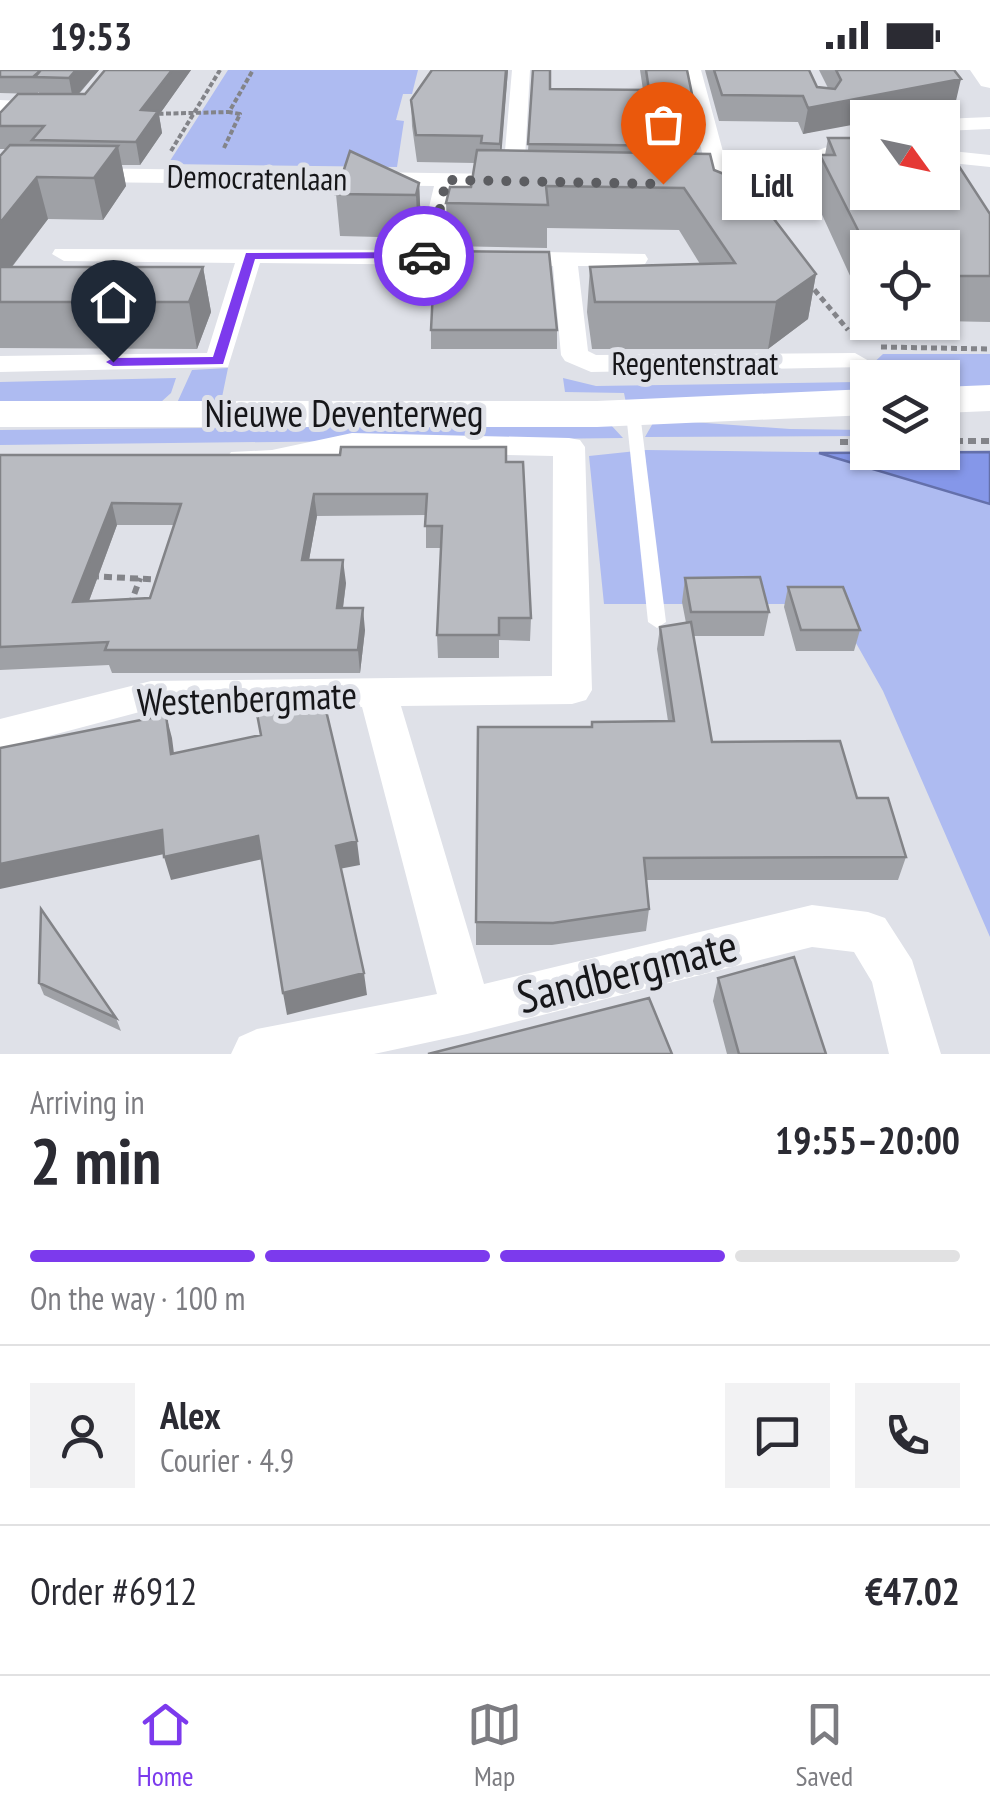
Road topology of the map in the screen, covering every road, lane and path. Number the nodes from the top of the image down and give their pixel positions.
1 (114, 70) edge
2 (220, 70) edge
3 (253, 70) edge
4 (521, 70) edge
5 (692, 70) edge
6 (983, 70) edge
7 (990, 80) edge
8 (0, 106) edge
9 (192, 112) junction
10 (229, 112) junction
11 (150, 114) edge
12 (990, 123) edge
13 (960, 126) edge
14 (833, 129) edge
15 (960, 129) edge
16 (990, 131) edge
17 (850, 137) edge
18 (850, 146) edge
19 (960, 158) edge
20 (990, 160) edge
21 (2, 176) edge
22 (154, 177) junction
23 (226, 178) junction
24 (446, 180) junction
25 (512, 181) junction
26 (550, 182) edge
27 (682, 184) edge
28 (738, 185) junction
29 (64, 254) dead end
30 (250, 255) junction
31 (430, 256) junction
32 (565, 258) junction
33 (636, 258) dead end
34 (805, 278) edge
35 (858, 345) junction
36 (990, 349) edge
37 (0, 364) edge
38 (990, 398) edge
39 (960, 399) edge
40 (850, 403) edge
41 (688, 411) junction
42 (632, 413) junction
43 (0, 414) edge
44 (850, 418) edge
45 (960, 418) edge
46 (990, 418) edge
47 (960, 441) edge
48 (990, 441) edge
49 (218, 459) edge
50 (78, 576) edge
51 (140, 578) junction
52 (174, 580) edge
53 (127, 616) edge
54 (657, 622) dead end
55 (378, 694) junction
56 (0, 734) edge
57 (466, 1010) junction
58 (257, 1054) edge
59 (916, 1054) edge

1 - 8 street
2 - 9 path
3 - 10 path
4 - 25 street
5 - 28 street
6 - 7 main road
9 - 10 path
9 - 11 path
9 - 22 path
10 - 23 path
12 - 13 street
14 - 17 street
15 - 16 street
18 - 28 street
19 - 20 street
21 - 22 street, Democratenlaan
22 - 23 street, Democratenlaan
23 - 24 street, Democratenlaan
24 - 25 street, Democratenlaan
24 - 31 street
25 - 26 street, Democratenlaan
27 - 28 street
29 - 30 street
30 - 31 street
30 - 37 street
31 - 32 street
32 - 33 street
32 - 35 street, Regentenstraat
34 - 35 path
35 - 36 path
38 - 39 main road
40 - 41 main road, Nieuwe Deventerweg
41 - 42 main road, Nieuwe Deventerweg
41 - 44 main road, Nieuwe Deventerweg
42 - 43 main road, Nieuwe Deventerweg
42 - 54 lane
45 - 46 main road
47 - 48 path
49 - 55 street, Westenbergmate
50 - 51 path
51 - 52 path
51 - 53 path
55 - 56 street, Westenbergmate
55 - 57 street, Westenbergmate
57 - 58 street, Sandbergmate
57 - 59 street, Sandbergmate

